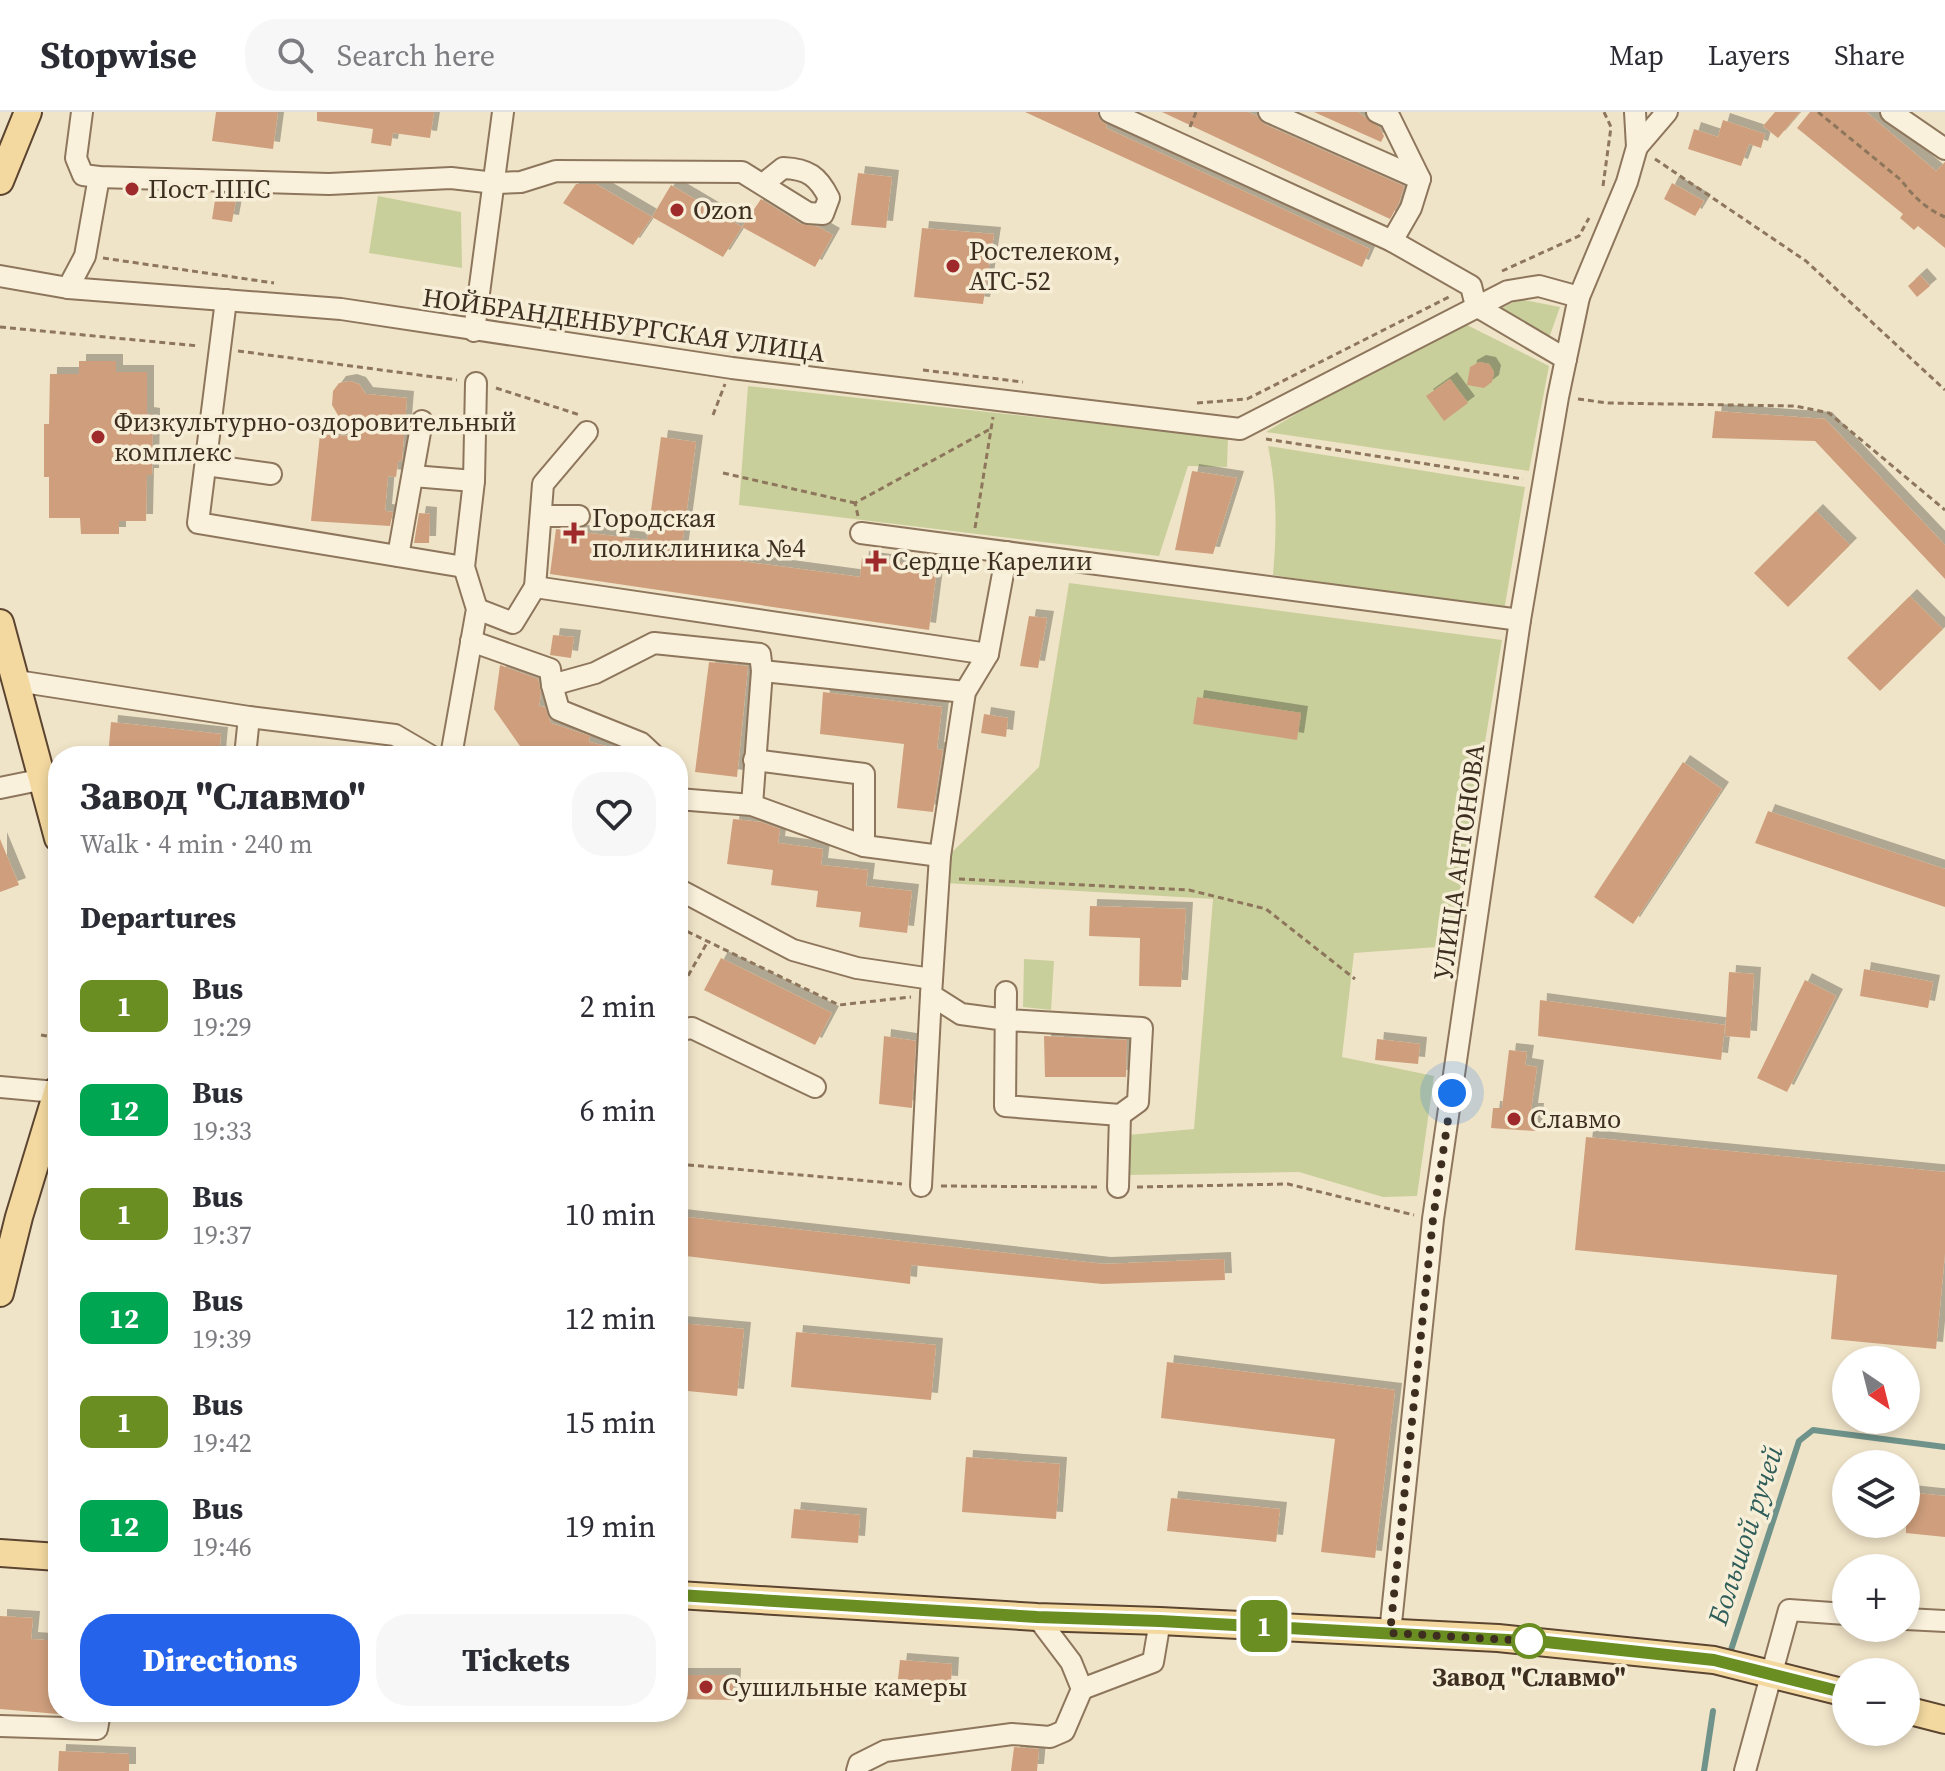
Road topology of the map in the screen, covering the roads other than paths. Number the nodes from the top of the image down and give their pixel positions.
1 (28, 112) edge
2 (82, 112) edge
3 (503, 112) edge
4 (1110, 112) edge
5 (1269, 112) edge
6 (1377, 112) edge
7 (1635, 112) edge
8 (1667, 112) edge
9 (1891, 112) edge
10 (1915, 129) junction
11 (1945, 141) edge
12 (1637, 147) junction
13 (1945, 149) edge
14 (99, 177) junction
15 (0, 179) edge
16 (1420, 179) junction
17 (495, 183) junction
18 (763, 184) dead end
19 (1392, 241) junction
20 (0, 276) edge
21 (68, 288) junction
22 (1579, 297) junction
23 (226, 300) junction
24 (1476, 306) junction
25 (474, 331) junction
26 (1566, 359) junction
27 (476, 383) road end
28 (422, 421) dead end
29 (589, 425) road end
30 (206, 465) junction
31 (271, 474) dead end
32 (413, 476) junction
33 (474, 481) junction
34 (543, 516) junction
35 (579, 516) dead end
36 (861, 533) road end
37 (1007, 552) junction
38 (398, 556) junction
39 (464, 567) junction
40 (535, 587) junction
41 (477, 609) junction
42 (1520, 620) junction
43 (0, 623) edge
44 (471, 641) junction
45 (988, 654) junction
46 (762, 671) junction
47 (17, 681) junction
48 (552, 685) junction
49 (965, 692) junction
50 (249, 717) junction
51 (246, 746) edge
52 (414, 746) edge
53 (453, 746) edge
54 (644, 746) edge
55 (754, 760) junction
56 (44, 779) junction
57 (0, 788) edge
58 (48, 796) edge
59 (688, 800) edge
60 (752, 805) junction
61 (864, 846) junction
62 (940, 856) junction
63 (688, 894) edge
64 (931, 987) junction
65 (1006, 992) dead end
66 (1006, 1020) junction
67 (688, 1029) edge
68 (0, 1087) edge
69 (815, 1087) dead end
70 (48, 1090) edge
71 (1120, 1115) junction
72 (48, 1122) edge
73 (921, 1186) road end
74 (1118, 1187) road end
75 (0, 1293) edge
76 (0, 1553) edge
77 (48, 1556) edge
78 (688, 1596) edge
79 (1832, 1613) edge
80 (1037, 1617) junction
81 (1920, 1620) edge
82 (1160, 1621) junction
83 (1945, 1621) edge
84 (1390, 1633) junction
85 (1771, 1673) junction
86 (1082, 1689) junction
87 (1832, 1689) edge
88 (1920, 1714) edge
89 (1945, 1720) edge
90 (98, 1722) edge
91 (0, 1726) edge
92 (857, 1771) edge
93 (1745, 1771) edge

1 - 15 main road
2 - 14 street
3 - 17 street
4 - 19 street
5 - 16 street
6 - 16 street
7 - 12 street, УЛИЦА АНТОНОВА
8 - 12 street
9 - 10 street
10 - 11 street
10 - 13 street
12 - 22 street, УЛИЦА АНТОНОВА
14 - 17 street
14 - 21 street
16 - 19 street
17 - 18 street
17 - 25 street
19 - 24 street
20 - 21 street, НОЙБРАНДЕНБУРГСКАЯ УЛИЦА
21 - 23 street, НОЙБРАНДЕНБУРГСКАЯ УЛИЦА
22 - 24 street
22 - 26 street, УЛИЦА АНТОНОВА
23 - 25 street, НОЙБРАНДЕНБУРГСКАЯ УЛИЦА
23 - 30 street
24 - 25 street, НОЙБРАНДЕНБУРГСКАЯ УЛИЦА
24 - 26 street
26 - 42 street, УЛИЦА АНТОНОВА
27 - 33 street
28 - 32 street
29 - 34 street
30 - 31 street
30 - 38 street
32 - 33 street
32 - 38 street
33 - 39 street
34 - 35 street
34 - 40 street
36 - 37 street
37 - 42 street
37 - 45 street
38 - 39 street
39 - 41 street
40 - 41 street
40 - 45 street
41 - 44 street
42 - 84 street, УЛИЦА АНТОНОВА
43 - 47 main road
44 - 48 street
44 - 53 street
45 - 49 street
46 - 48 street
46 - 49 street
46 - 55 street
47 - 50 street
47 - 56 main road
48 - 54 street
49 - 62 street
50 - 51 street
50 - 52 street
55 - 60 street
55 - 61 street
56 - 57 street
56 - 58 main road
59 - 60 street
60 - 61 street
61 - 62 street
62 - 64 street
63 - 64 street
64 - 66 street
64 - 73 street
65 - 66 street
66 - 71 street
66 - 71 street
67 - 69 street
68 - 70 street
71 - 74 street
72 - 75 main road
76 - 77 main road
78 - 80 main road
79 - 85 street
80 - 82 main road
80 - 86 street
81 - 83 street
82 - 84 main road
82 - 86 street
84 - 85 main road
85 - 87 main road
85 - 93 street
86 - 92 street
88 - 89 main road
90 - 91 street

